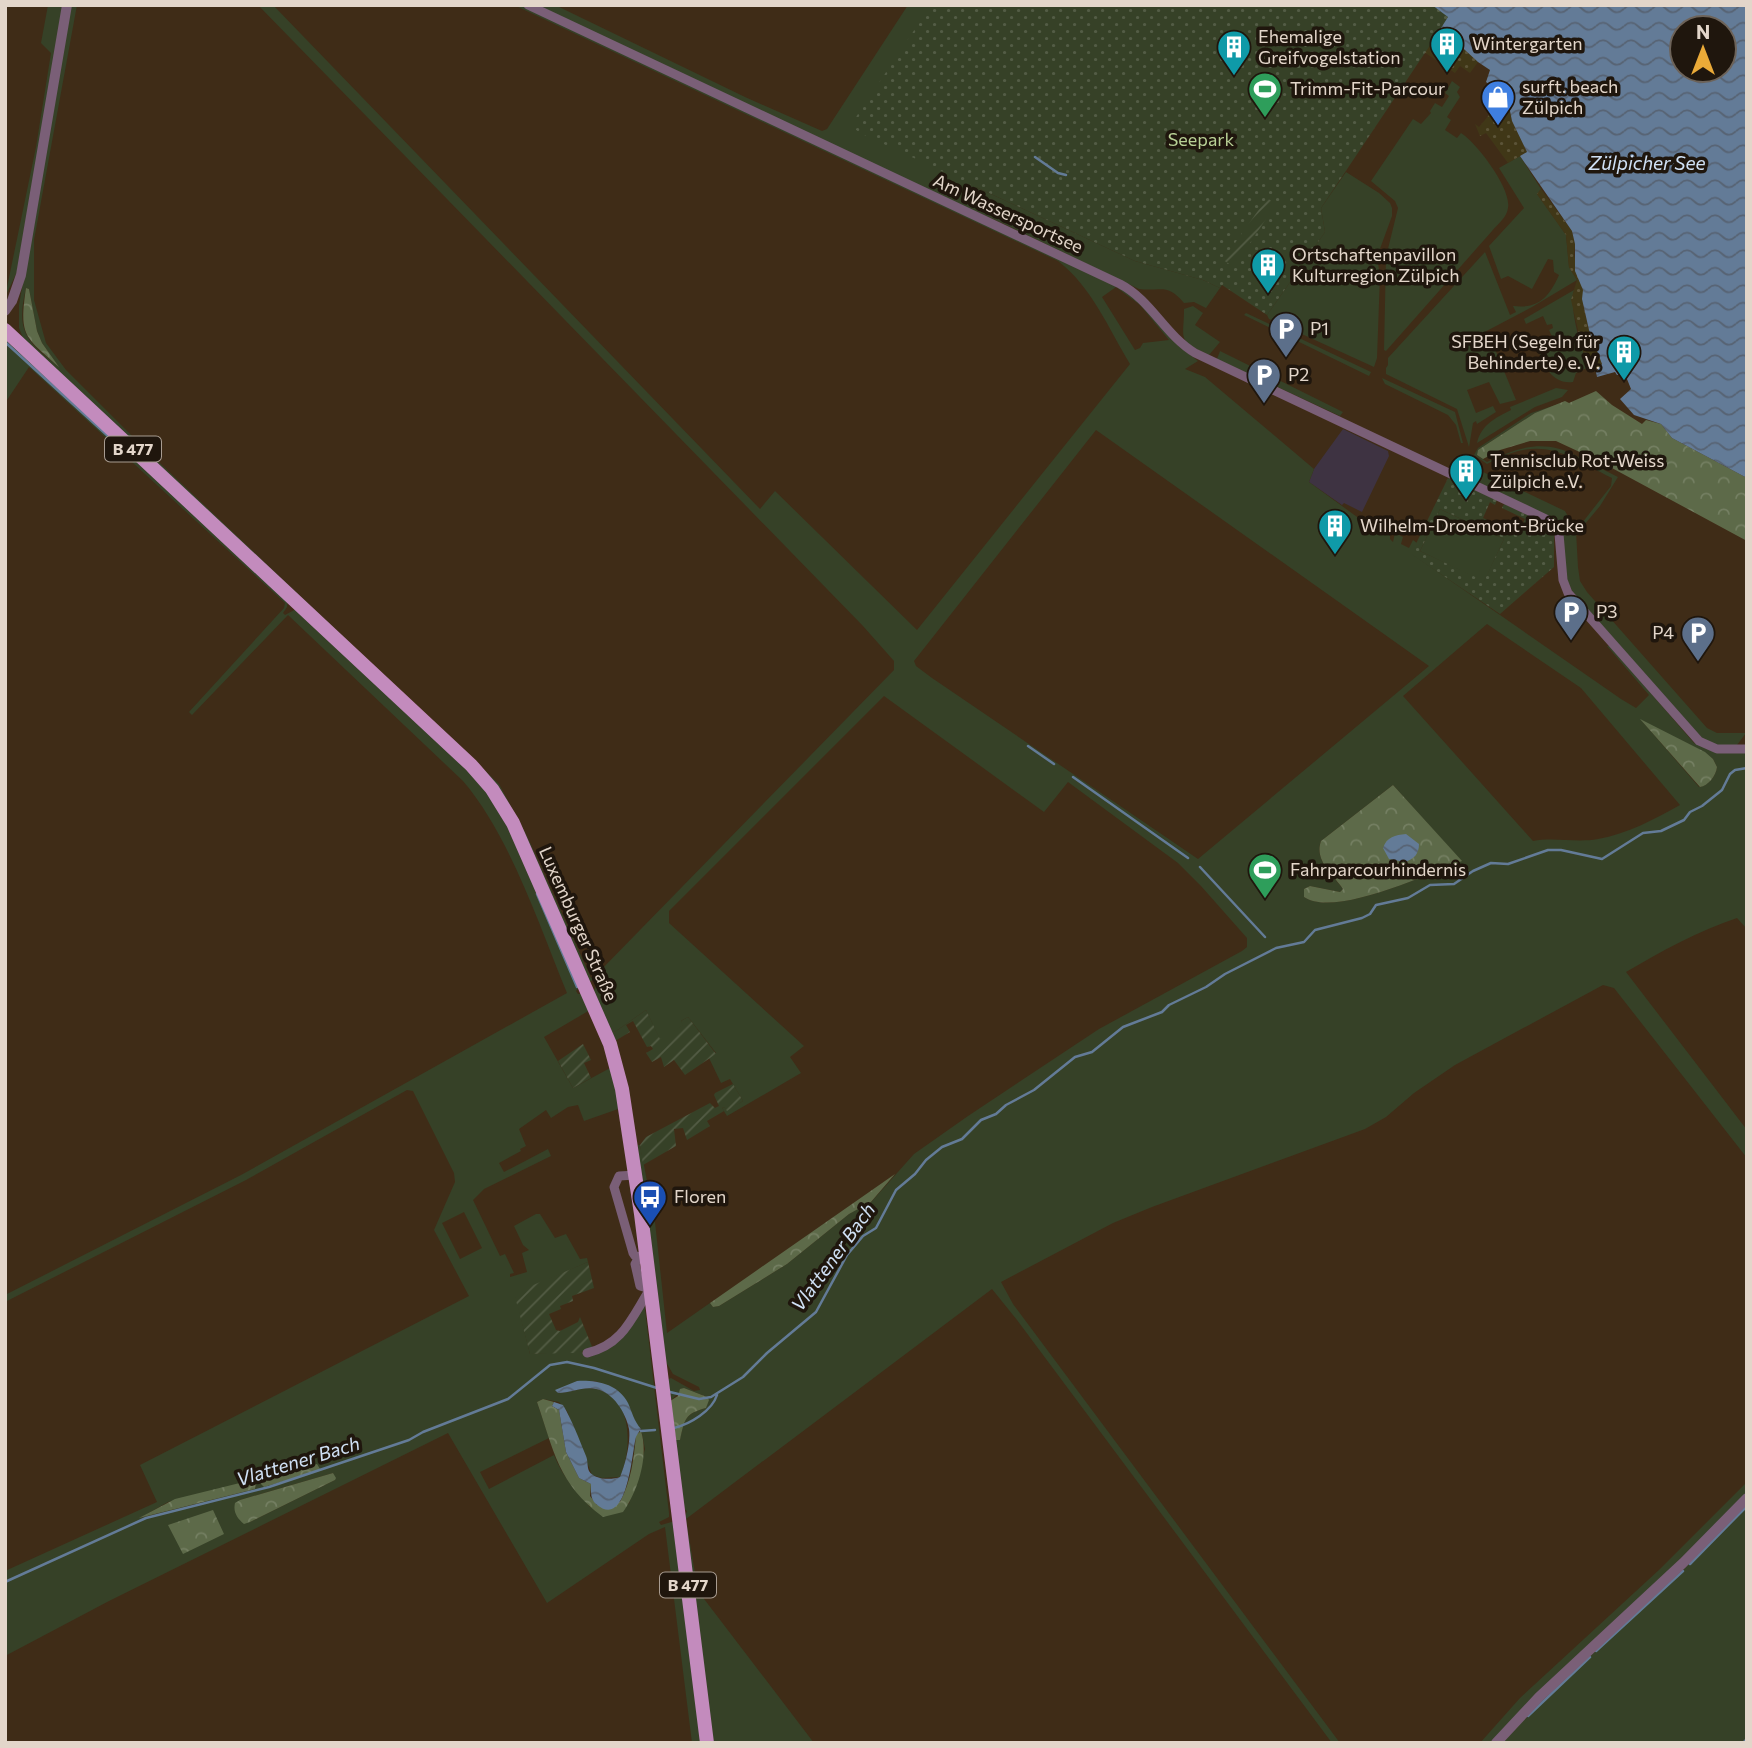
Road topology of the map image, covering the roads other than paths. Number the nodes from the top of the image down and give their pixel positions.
1 (67, 5) edge
2 (528, 5) edge
3 (5, 311) edge
4 (5, 330) edge
5 (1743, 749) edge
6 (636, 1175) junction
7 (644, 1256) junction
8 (650, 1289) junction
9 (587, 1353) dead end
10 (1747, 1498) edge
11 (708, 1743) edge
12 (1496, 1743) edge

1 - 3 street
2 - 5 street, Am Wassersportsee
4 - 6 main road, Luxemburger Straße / B 477
6 - 7 main road, Luxemburger Straße / B 477
6 - 7 street
7 - 8 main road, Luxemburger Straße / B 477
8 - 9 street
8 - 11 main road, Luxemburger Straße / B 477
10 - 12 street

